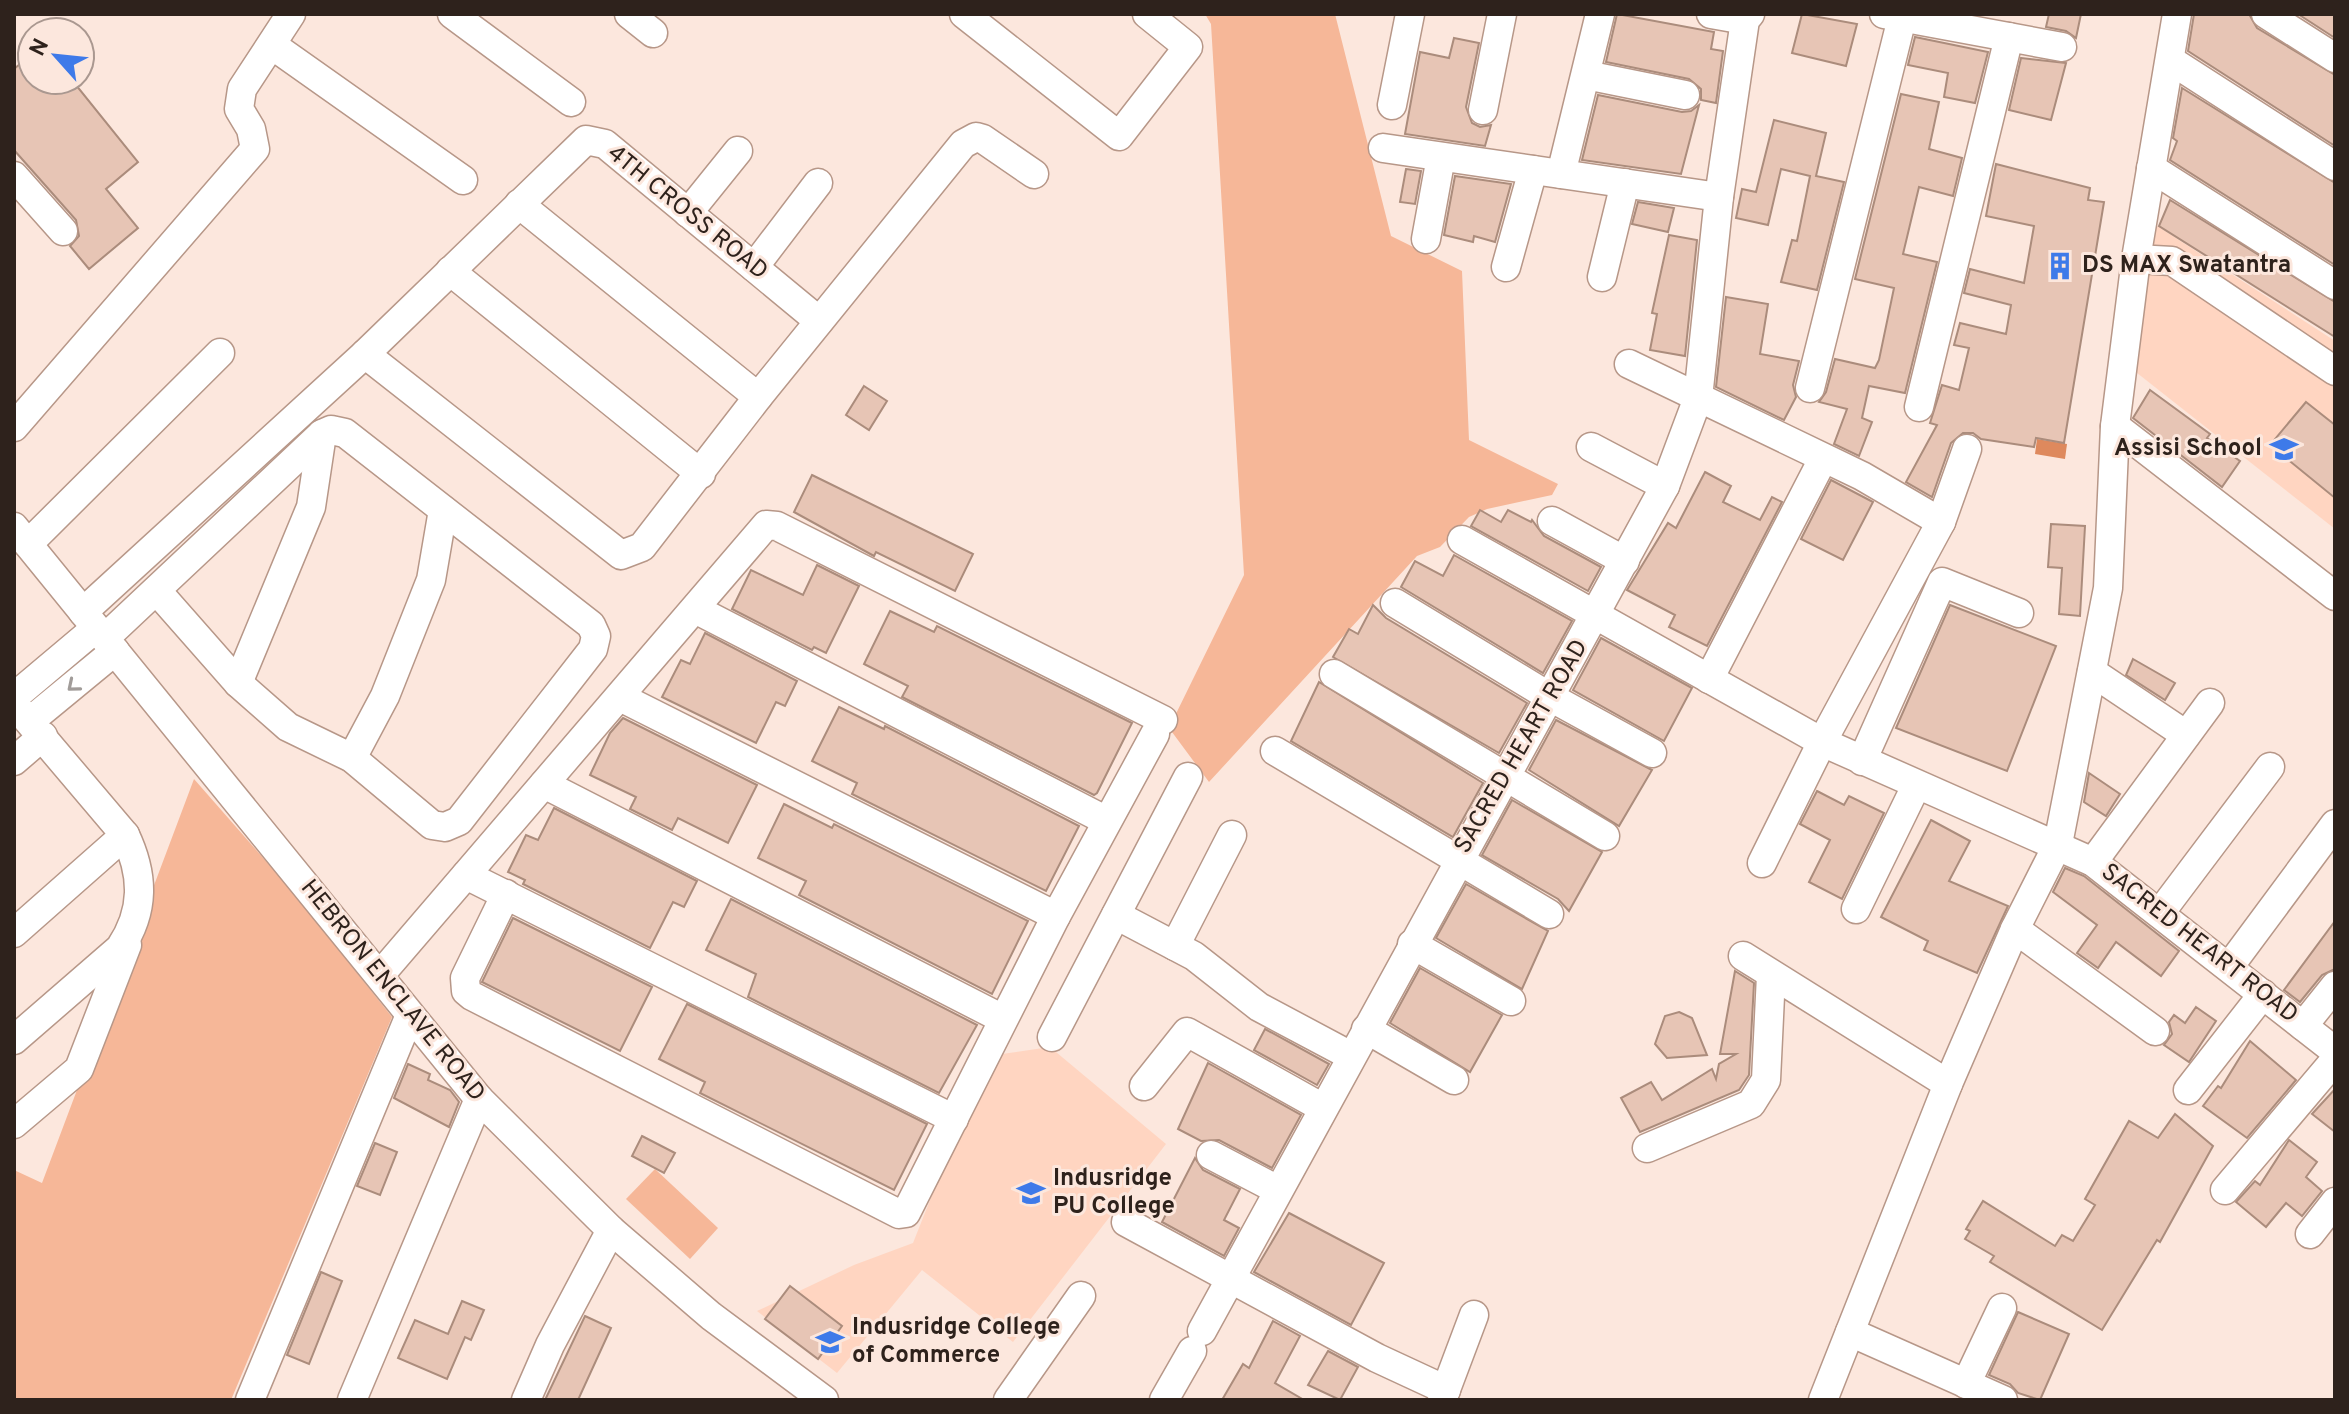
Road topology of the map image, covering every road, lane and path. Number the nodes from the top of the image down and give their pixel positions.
1 (291, 14) edge
2 (452, 14) edge
3 (629, 14) edge
4 (964, 14) edge
5 (1147, 14) edge
6 (1410, 14) edge
7 (1502, 14) edge
8 (1600, 14) edge
9 (1711, 14) edge
10 (2177, 14) edge
11 (2266, 14) edge
12 (1893, 16) edge
13 (1748, 17) edge
14 (653, 33) dead end
15 (2009, 37) junction
16 (272, 45) junction
17 (2062, 47) dead end
18 (2335, 58) edge
19 (2170, 60) junction
20 (1586, 75) junction
21 (1685, 95) dead end
22 (571, 102) dead end
23 (1392, 105) dead end
24 (1483, 110) dead end
25 (1383, 148) dead end
26 (738, 151) dead end
27 (1441, 157) junction
28 (2335, 166) edge
29 (2151, 168) junction
30 (1533, 170) junction
31 (1034, 174) dead end
32 (1561, 174) junction
33 (14, 176) edge
34 (463, 180) dead end
35 (818, 183) dead end
36 (1625, 183) junction
37 (1719, 197) junction
38 (519, 204) junction
39 (688, 213) junction
40 (63, 231) dead end
41 (1426, 239) dead end
42 (2136, 259) junction
43 (754, 267) junction
44 (1506, 267) dead end
45 (450, 271) junction
46 (1602, 277) dead end
47 (2335, 285) edge
48 (819, 321) junction
49 (220, 353) dead end
50 (365, 354) junction
51 (1629, 364) dead end
52 (2335, 371) edge
53 (1810, 388) dead end
54 (758, 397) junction
55 (1698, 398) junction
56 (1919, 407) dead end
57 (2115, 426) junction
58 (14, 427) edge
59 (322, 434) junction
60 (1591, 447) dead end
61 (1967, 449) dead end
62 (1823, 459) junction
63 (701, 474) junction
64 (1665, 486) junction
65 (443, 510) junction
66 (1552, 521) dead end
67 (1941, 522) junction
68 (21, 536) edge
69 (1462, 540) dead end
70 (1625, 561) junction
71 (157, 591) junction
72 (2335, 596) edge
73 (1395, 603) dead end
74 (695, 609) junction
75 (2019, 613) dead end
76 (1597, 616) junction
77 (100, 632) junction
78 (2092, 672) junction
79 (1334, 674) dead end
80 (1709, 679) junction
81 (238, 683) junction
82 (14, 697) edge
83 (620, 697) junction
84 (1550, 697) junction
85 (2210, 703) dead end
86 (29, 721) edge
87 (2186, 735) junction
88 (1822, 742) junction
89 (1275, 751) dead end
90 (1652, 753) dead end
91 (352, 758) junction
92 (14, 761) edge
93 (1862, 761) junction
94 (2270, 767) dead end
95 (1503, 776) junction
96 (1188, 777) dead end
97 (544, 784) junction
98 (1916, 786) junction
99 (1107, 821) junction
100 (2335, 824) edge
101 (125, 835) junction
102 (1232, 835) dead end
103 (1605, 836) dead end
104 (2058, 844) junction
105 (1458, 860) junction
106 (2093, 862) junction
107 (1762, 863) dead end
108 (466, 875) junction
109 (506, 894) junction
110 (1856, 909) dead end
111 (2160, 913) junction
112 (1549, 914) dead end
113 (1116, 915) junction
114 (1056, 916) junction
115 (133, 929) junction
116 (2015, 929) junction
117 (14, 933) edge
118 (1412, 944) junction
119 (1175, 946) junction
120 (1743, 956) dead end
121 (2229, 967) junction
122 (380, 975) junction
123 (1771, 975) junction
124 (2335, 986) edge
125 (2263, 994) junction
126 (1511, 1001) dead end
127 (410, 1015) junction
128 (1003, 1019) junction
129 (2303, 1026) junction
130 (1366, 1029) junction
131 (2155, 1031) dead end
132 (1052, 1037) dead end
133 (14, 1040) edge
134 (2335, 1051) edge
135 (1351, 1056) junction
136 (2335, 1060) edge
137 (1454, 1080) dead end
138 (1948, 1084) junction
139 (1144, 1086) dead end
140 (2188, 1090) dead end
141 (479, 1099) junction
142 (1323, 1108) junction
143 (954, 1119) junction
144 (14, 1124) edge
145 (1647, 1148) dead end
146 (1211, 1155) dead end
147 (1278, 1190) junction
148 (2225, 1190) dead end
149 (2335, 1202) edge
150 (1126, 1222) dead end
151 (611, 1230) junction
152 (2310, 1234) dead end
153 (1231, 1277) junction
154 (1081, 1296) dead end
155 (2002, 1308) dead end
156 (1474, 1315) dead end
157 (1850, 1332) junction
158 (1966, 1384) junction
159 (1444, 1395) edge
160 (1175, 1396) edge
161 (250, 1400) edge
162 (352, 1400) edge
163 (526, 1400) edge
164 (824, 1400) edge
165 (1008, 1400) edge
166 (1823, 1400) edge
167 (2003, 1400) edge

1 - 16 street
2 - 22 street
3 - 14 street
4 - 5 street
6 - 23 street
7 - 24 street
8 - 20 street
9 - 13 street
10 - 19 street
11 - 18 street
12 - 15 street
12 - 53 street
13 - 37 street
15 - 17 street
15 - 56 street
16 - 34 street
16 - 58 street
19 - 28 street
19 - 29 street
20 - 21 street
20 - 32 street
25 - 27 street
26 - 39 street
27 - 30 street
27 - 41 street
29 - 42 street
29 - 47 street
30 - 32 street
30 - 44 street
31 - 48 street
32 - 36 street
33 - 40 street
35 - 43 street
36 - 37 street
36 - 46 street
37 - 55 street
38 - 39 street, 4TH CROSS ROAD
38 - 45 street
38 - 54 street
39 - 43 street, 4TH CROSS ROAD
42 - 52 street
42 - 57 street
43 - 48 street, 4TH CROSS ROAD
45 - 50 street
45 - 63 street
48 - 54 street
49 - 68 street
50 - 63 street
50 - 77 street
51 - 55 street
54 - 63 street
55 - 62 street
55 - 64 street
57 - 72 street
57 - 78 street
59 - 65 street
59 - 71 street
59 - 81 street
60 - 64 street
61 - 67 street
62 - 67 street
62 - 80 street
64 - 70 street
65 - 91 street
65 - 91 street
66 - 70 street
67 - 88 street
68 - 77 street, HEBRON ENCLAVE ROAD
69 - 76 street
70 - 76 street
71 - 77 street
71 - 81 street
73 - 84 street
74 - 83 street
74 - 99 street
74 - 99 street
75 - 93 street
76 - 80 street, SACRED HEART ROAD
76 - 84 street, SACRED HEART ROAD
77 - 82 street
77 -> 86 street
77 - 122 street, HEBRON ENCLAVE ROAD
78 - 87 street
78 - 104 street
79 - 95 street
80 - 88 street, SACRED HEART ROAD
81 - 91 street
83 - 97 street
83 - 114 street
84 - 90 street
84 - 95 street, SACRED HEART ROAD
85 - 87 street
86 - 92 street
86 - 101 street
87 - 106 street
88 - 93 street, SACRED HEART ROAD
88 - 107 street
89 - 105 street
93 - 98 street, SACRED HEART ROAD
94 - 111 street
95 - 103 street
95 - 105 street, SACRED HEART ROAD
96 - 113 street
97 - 108 street
97 - 128 street
98 - 104 street, SACRED HEART ROAD
98 - 110 street
99 - 114 street
100 - 121 street
101 - 115 street
101 - 117 street
102 - 119 street
104 - 106 street, SACRED HEART ROAD
104 - 116 street
105 - 112 street
105 - 118 street, SACRED HEART ROAD
106 - 111 street, SACRED HEART ROAD
108 - 109 street
108 - 122 street
109 - 143 street
109 - 143 street
111 - 121 street, SACRED HEART ROAD
113 - 119 street
113 - 132 street
114 - 128 street
115 - 133 street
115 - 144 street
116 - 131 street
116 - 138 street
118 - 126 street
118 - 130 street, SACRED HEART ROAD
119 - 135 street
120 - 123 street
121 - 125 street, SACRED HEART ROAD
122 - 127 street, HEBRON ENCLAVE ROAD
123 - 138 street
123 - 145 street
124 - 129 street
125 - 129 street, SACRED HEART ROAD
125 - 140 street
127 - 141 street, HEBRON ENCLAVE ROAD
127 - 161 street
128 - 143 street
129 - 134 street, SACRED HEART ROAD
130 - 135 street, SACRED HEART ROAD
130 - 137 street
135 - 142 street, SACRED HEART ROAD
136 - 148 street
138 - 157 street
139 - 142 street
141 - 151 street, HEBRON ENCLAVE ROAD
141 - 162 street
142 - 147 street, SACRED HEART ROAD
146 - 147 street
147 - 153 street, SACRED HEART ROAD
149 - 152 street
150 - 153 street
151 - 163 street
151 - 164 street, HEBRON ENCLAVE ROAD
153 - 159 street
153 - 160 street, SACRED HEART ROAD
154 - 165 street
155 - 158 street
156 - 159 street
157 - 158 street
157 - 166 street
158 - 167 street

